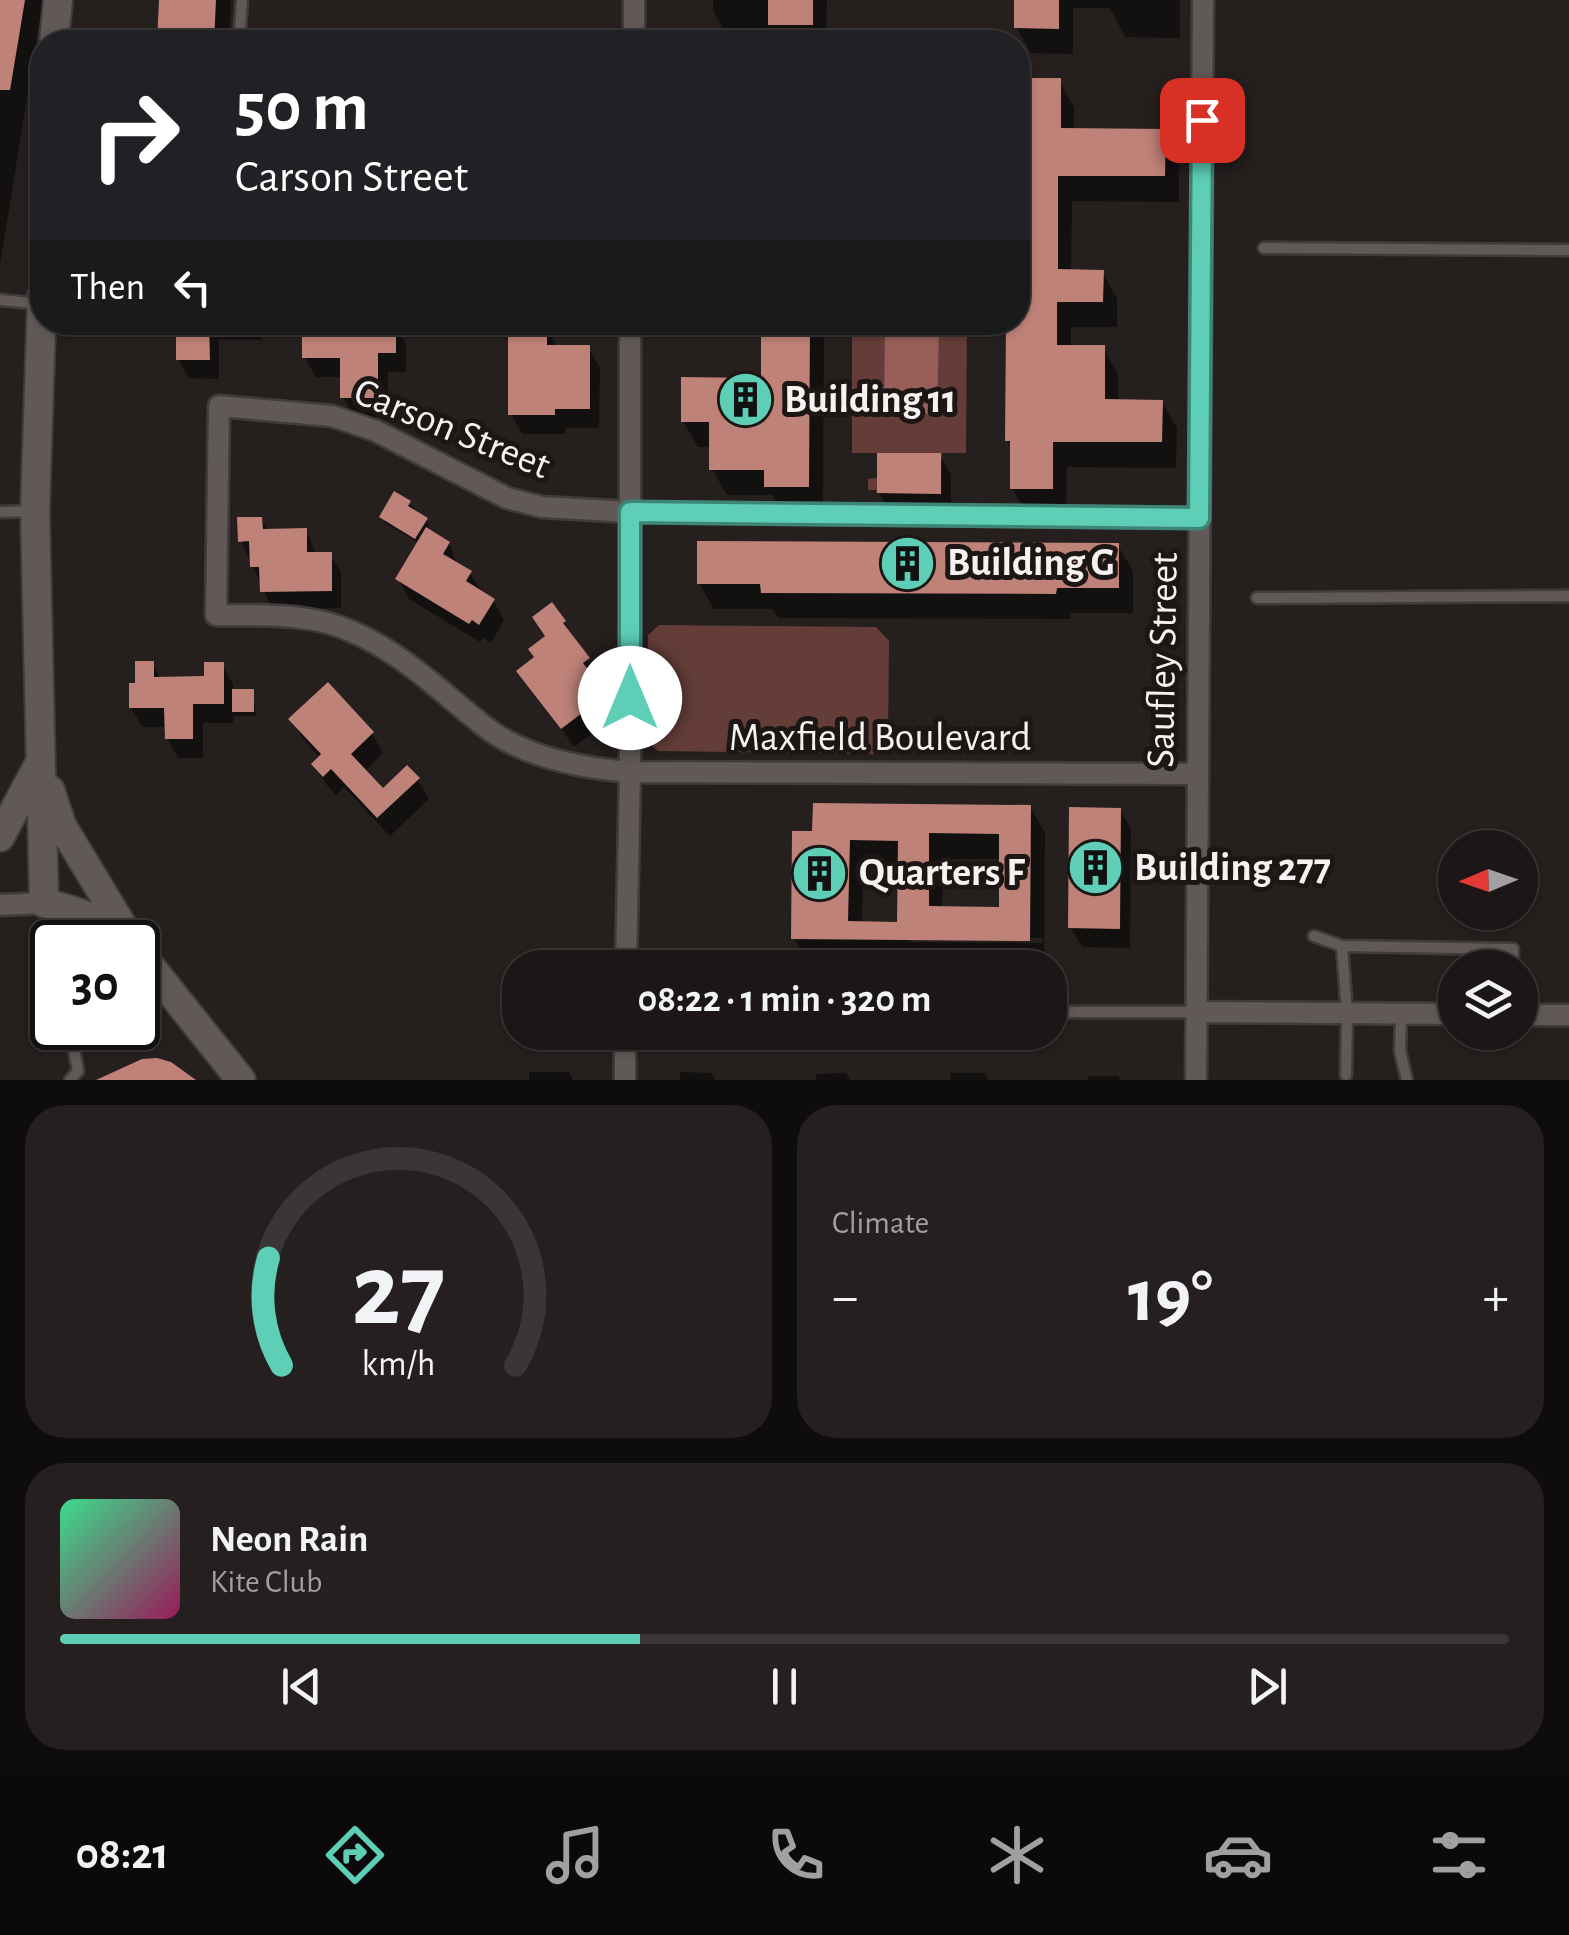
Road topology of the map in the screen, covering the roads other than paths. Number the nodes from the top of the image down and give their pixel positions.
1 (58, 0) edge
2 (634, 0) edge
3 (1203, 0) edge
4 (55, 30) edge
5 (634, 30) edge
6 (1264, 248) dead end
7 (1569, 250) edge
8 (0, 300) edge
9 (30, 303) edge
10 (41, 335) edge
11 (630, 335) edge
12 (219, 406) joint
13 (35, 511) junction
14 (0, 512) edge
15 (630, 512) junction
16 (1199, 518) junction
17 (1569, 596) edge
18 (1257, 598) dead end
19 (41, 760) junction
20 (630, 772) junction
21 (1196, 774) junction
22 (0, 838) edge
23 (44, 903) junction
24 (0, 905) edge
25 (99, 920) edge
26 (118, 920) edge
27 (1314, 936) dead end
28 (1342, 946) junction
29 (626, 950) edge
30 (1513, 950) edge
31 (160, 980) edge
32 (1067, 1012) edge
33 (1197, 1012) junction
34 (1348, 1014) junction
35 (1401, 1014) junction
36 (1438, 1014) edge
37 (1538, 1015) edge
38 (1569, 1015) edge
39 (74, 1050) edge
40 (625, 1050) edge
41 (1346, 1075) dead end
42 (70, 1080) edge
43 (241, 1080) edge
44 (624, 1080) edge
45 (1196, 1080) edge
46 (1407, 1080) edge

1 - 4 main road
2 - 5 street
3 - 16 street, Saufley Street
6 - 7 lane
8 - 9 lane
10 - 13 main road
11 - 15 street
12 - 15 street, Carson Street
12 - 20 street, Maxfield Boulevard
13 - 14 lane
13 - 19 main road
15 - 16 street, Carson Street
15 - 20 street
16 - 21 street, Saufley Street
17 - 18 lane
19 - 22 main road
19 - 23 main road
19 - 26 main road
20 - 21 street, Maxfield Boulevard
20 - 29 street
21 - 33 street, Saufley Street
23 - 24 street
23 - 25 main road
27 - 28 lane
28 - 30 lane
28 - 34 lane
31 - 43 main road
32 - 33 lane
33 - 34 street
33 - 45 street, Saufley Street
34 - 35 street
34 - 41 lane
35 - 36 street
35 - 46 lane
37 - 38 street
39 - 42 lane
40 - 44 street

